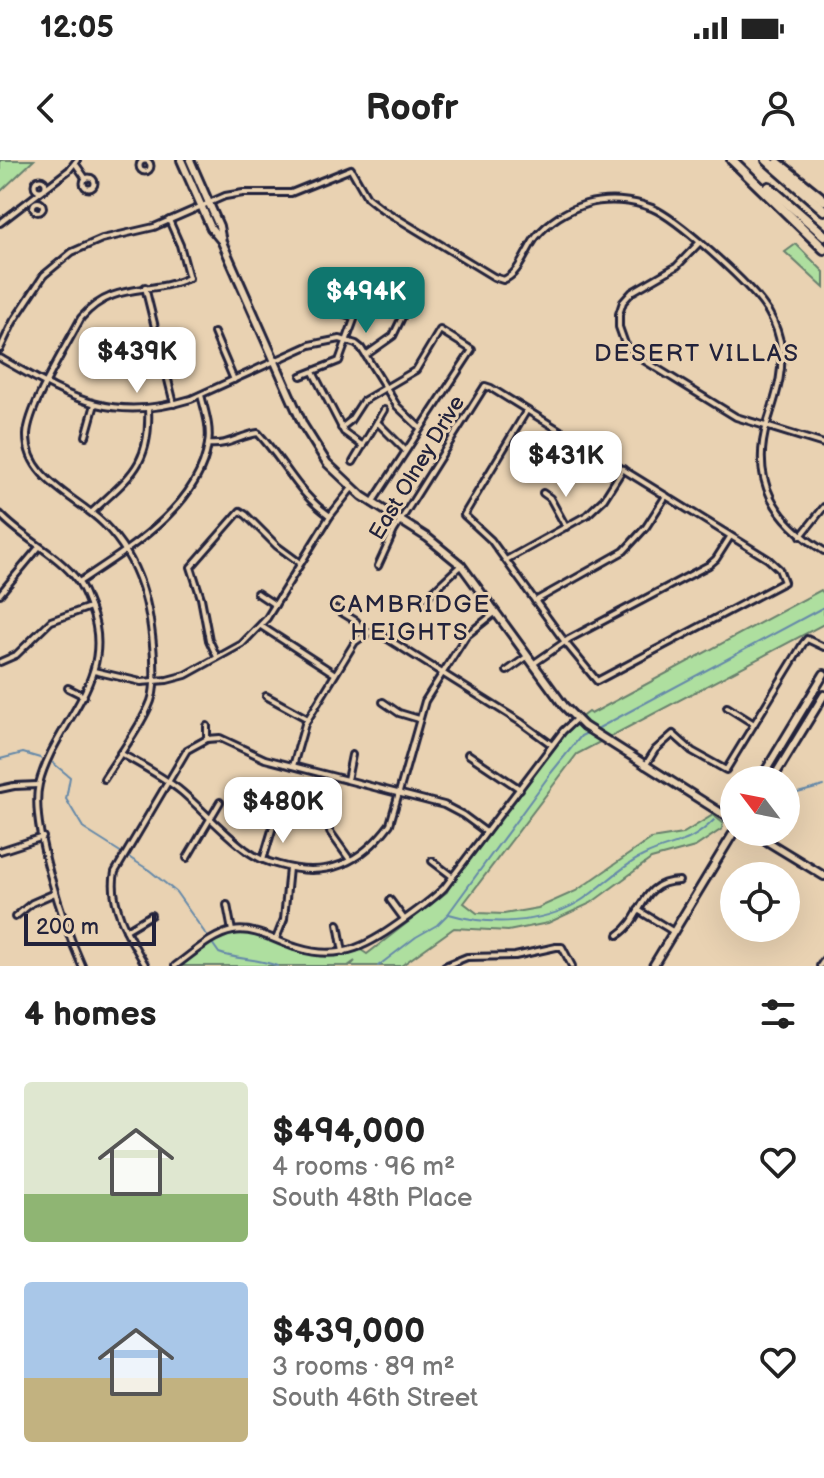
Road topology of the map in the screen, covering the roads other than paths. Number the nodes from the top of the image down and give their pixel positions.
1 (181, 160) edge
2 (190, 160) edge
3 (732, 160) edge
4 (738, 160) edge
5 (767, 160) edge
6 (775, 160) edge
7 (76, 162) edge
8 (86, 179) dead end
9 (824, 200) edge
10 (209, 203) junction
11 (202, 206) junction
12 (824, 210) edge
13 (169, 220) junction
14 (0, 223) edge
15 (824, 235) edge
16 (222, 242) junction
17 (699, 243) junction
18 (824, 249) edge
19 (145, 287) junction
20 (332, 311) dead end
21 (354, 318) junction
22 (214, 333) dead end
23 (347, 340) junction
24 (158, 342) junction
25 (0, 349) edge
26 (128, 349) dead end
27 (366, 355) junction
28 (0, 358) edge
29 (275, 361) junction
30 (313, 372) junction
31 (301, 376) dead end
32 (234, 380) junction
33 (47, 384) junction
34 (385, 388) junction
35 (201, 395) junction
36 (95, 404) junction
37 (174, 404) junction
38 (148, 408) junction
39 (384, 410) dead end
40 (527, 410) junction
41 (377, 422) junction
42 (767, 425) junction
43 (341, 428) junction
44 (420, 428) junction
45 (86, 436) dead end
46 (208, 444) junction
47 (824, 444) edge
48 (363, 446) junction
49 (405, 450) junction
50 (353, 462) dead end
51 (623, 469) junction
52 (352, 488) junction
53 (543, 493) dead end
54 (666, 496) junction
55 (372, 503) junction
56 (824, 507) edge
57 (91, 513) junction
58 (0, 514) edge
59 (330, 516) junction
60 (401, 521) junction
61 (566, 527) junction
62 (731, 536) junction
63 (801, 536) junction
64 (39, 547) junction
65 (125, 551) junction
66 (824, 551) edge
67 (506, 560) junction
68 (300, 563) junction
69 (461, 565) junction
70 (378, 566) dead end
71 (79, 582) junction
72 (257, 593) dead end
73 (0, 594) edge
74 (428, 596) dead end
75 (535, 601) junction
76 (275, 605) junction
77 (90, 607) junction
78 (336, 609) dead end
79 (496, 612) junction
80 (261, 626) junction
81 (365, 635) junction
82 (565, 642) junction
83 (824, 647) edge
84 (528, 656) junction
85 (217, 658) junction
86 (0, 662) edge
87 (533, 664) junction
88 (93, 671) junction
89 (507, 671) dead end
90 (335, 674) junction
91 (442, 674) junction
92 (824, 674) edge
93 (155, 681) junction
94 (68, 688) dead end
95 (824, 695) edge
96 (84, 696) junction
97 (266, 696) dead end
98 (383, 702) dead end
99 (727, 707) dead end
100 (799, 716) junction
101 (308, 719) junction
102 (419, 719) junction
103 (576, 719) junction
104 (808, 722) junction
105 (754, 724) junction
106 (207, 726) dead end
107 (207, 739) junction
108 (552, 745) junction
109 (120, 753) junction
110 (468, 754) dead end
111 (352, 755) dead end
112 (293, 766) junction
113 (645, 766) junction
114 (769, 766) edge
115 (781, 766) edge
116 (104, 779) dead end
117 (347, 780) junction
118 (167, 782) junction
119 (38, 785) junction
120 (0, 789) edge
121 (520, 789) junction
122 (400, 793) junction
123 (220, 802) dead end
124 (720, 812) edge
125 (210, 817) junction
126 (275, 820) dead end
127 (330, 832) dead end
128 (486, 832) junction
129 (43, 837) junction
130 (726, 846) edge
131 (775, 846) edge
132 (0, 851) edge
133 (187, 858) dead end
134 (263, 860) junction
135 (350, 860) junction
136 (432, 861) dead end
137 (289, 868) junction
138 (824, 876) edge
139 (453, 877) junction
140 (679, 881) dead end
141 (55, 893) junction
142 (390, 900) dead end
143 (227, 905) dead end
144 (638, 910) junction
145 (151, 915) dead end
146 (15, 917) dead end
147 (404, 919) junction
148 (338, 924) dead end
149 (126, 930) junction
150 (232, 931) junction
151 (674, 932) junction
152 (618, 935) dead end
153 (276, 939) junction
154 (343, 952) junction
155 (515, 956) junction
156 (459, 959) junction
157 (824, 960) edge
158 (82, 966) edge
159 (146, 966) edge
160 (175, 966) edge
161 (445, 966) edge
162 (461, 966) edge
163 (517, 966) edge
164 (572, 966) edge
165 (653, 966) edge
166 (820, 966) edge

1 - 11 main road
2 - 10 main road
3 - 18 highway
4 - 15 highway
5 - 12 highway
6 - 9 highway
7 - 8 street
7 - 14 street
10 - 11 street
10 - 16 main road
10 - 17 street
11 - 13 street
11 - 16 main road
13 - 19 street
13 - 25 street
16 - 29 main road
17 - 42 street
17 - 42 street
19 - 24 street
19 - 33 street
20 - 21 street
21 - 23 street
21 - 27 street
22 - 32 street
23 - 27 street
23 - 29 street
23 - 30 street
24 - 26 street
24 - 37 street
27 - 34 street
28 - 33 street
29 - 32 street
29 - 52 main road
30 - 31 street
30 - 43 street
32 - 35 street
33 - 36 street
33 - 57 street
34 - 43 street
34 - 44 street
34 - 44 street
35 - 37 street
35 - 46 street
36 - 38 street
36 - 45 street
37 - 38 street
38 - 57 street
39 - 41 street
40 - 51 street
40 - 60 street, East Olney Drive
40 - 67 street
41 - 48 street
41 - 49 street
42 - 47 street
42 - 63 street
43 - 48 street
44 - 49 street
46 - 59 street
46 - 65 street
48 - 50 street
49 - 55 street
51 - 54 street
51 - 61 street
52 - 55 main road
52 - 59 street
53 - 61 street
54 - 62 street
54 - 75 street
55 - 60 main road
56 - 63 street
57 - 65 street
58 - 64 street
59 - 68 street
60 - 69 main road
60 - 70 street, East Olney Drive
61 - 67 street
62 - 82 street
62 - 82 street
63 - 66 street
64 - 71 street
64 - 73 street
65 - 71 street
65 - 93 street
67 - 75 street
68 - 76 street
68 - 85 street
69 - 74 street
69 - 79 main road
71 - 77 street
72 - 76 street
75 - 82 street
76 - 80 street
77 - 86 street
77 - 88 street
78 - 81 street
79 - 84 main road
79 - 91 street
80 - 85 street
80 - 90 street
81 - 90 street
81 - 91 street
82 - 87 street
83 - 105 street
84 - 87 main road
84 - 89 street
85 - 93 street
87 - 103 main road
88 - 93 street
88 - 96 street
90 - 101 street
91 - 102 street
91 - 108 street
92 - 100 main road
93 - 109 street
94 - 96 street
95 - 104 main road
96 - 119 street
97 - 101 street
98 - 102 street
99 - 105 street
100 - 104 main road
100 - 114 main road
101 - 112 street
102 - 122 street
103 - 108 street
103 - 113 main road
104 - 115 main road
105 - 113 street
106 - 107 street
107 - 112 street
107 - 118 street
108 - 121 street
109 - 116 street
109 - 118 street
110 - 121 street
111 - 117 street
112 - 117 street
113 - 124 main road
117 - 122 street
118 - 125 street
118 - 149 street
119 - 120 street
119 - 129 street
121 - 128 street
122 - 128 street
122 - 135 street
123 - 125 street
125 - 133 street
125 - 134 street
126 - 134 street
127 - 135 street
128 - 139 street
129 - 132 street
129 - 141 street
130 - 151 main road
131 - 138 main road
134 - 137 street
135 - 137 street
136 - 139 street
137 - 153 street
139 - 147 street
140 - 144 street
141 - 146 street
141 - 158 street
142 - 147 street
143 - 150 street
144 - 151 street
144 - 152 street
145 - 149 street
147 - 154 street
148 - 154 street
149 - 159 street
150 - 153 street
150 - 160 street
151 - 165 main road
153 - 154 street
155 - 156 street
155 - 163 street
155 - 164 street
156 - 161 street
156 - 162 street
157 - 166 street

